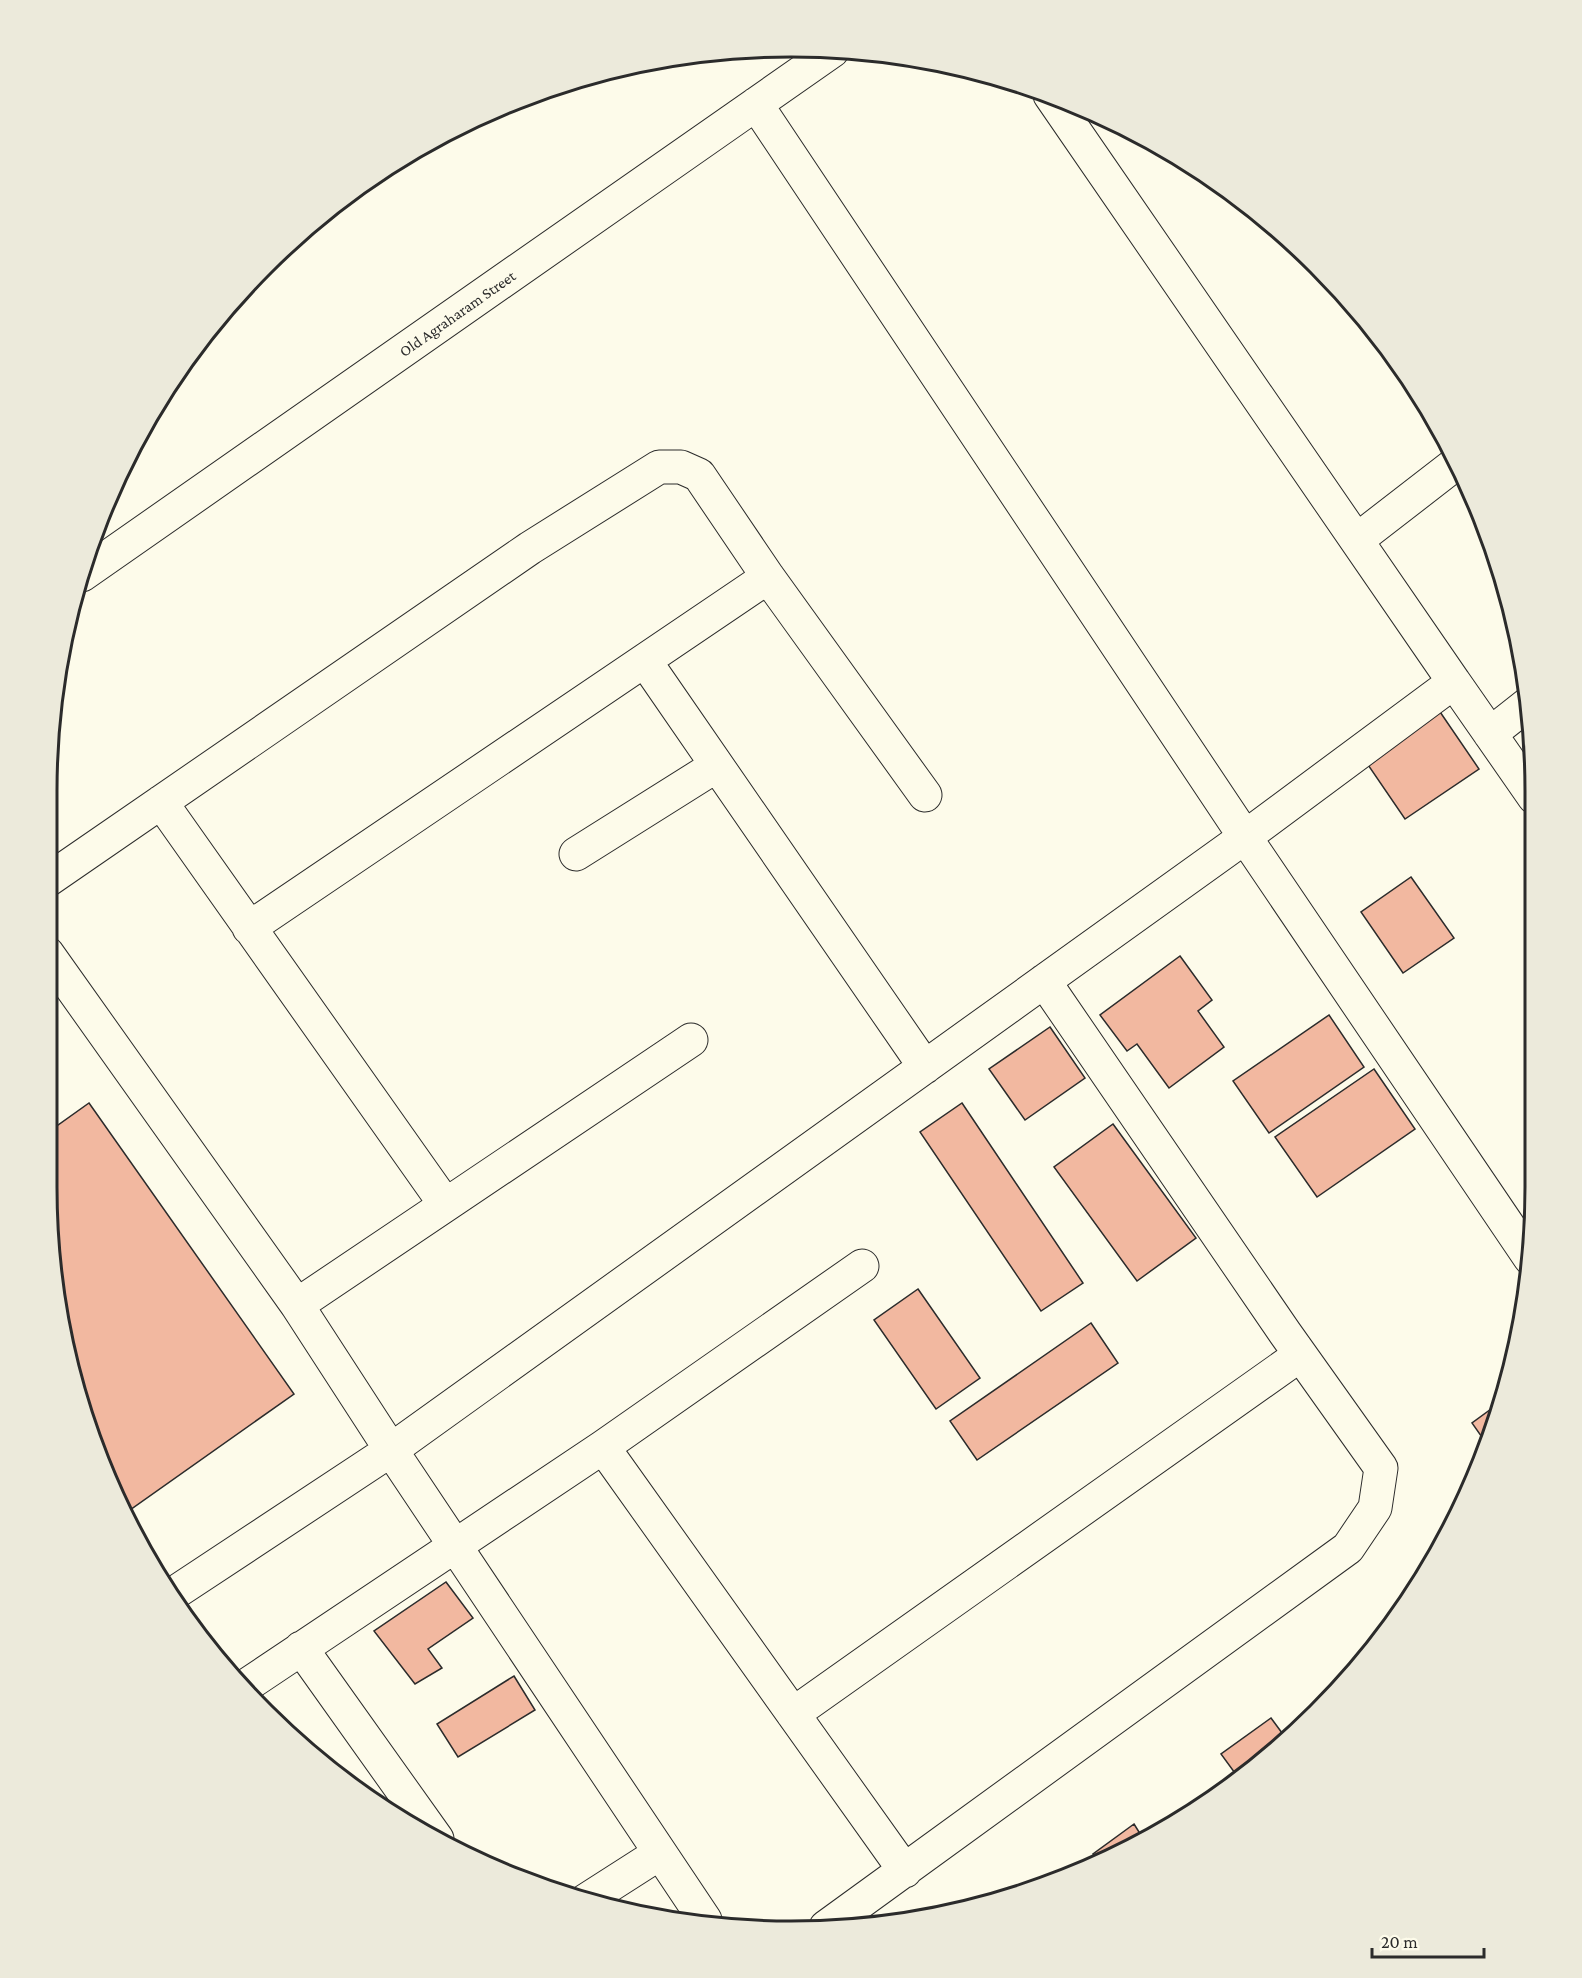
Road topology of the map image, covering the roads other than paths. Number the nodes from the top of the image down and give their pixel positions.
1 (822, 58) edge
2 (756, 104) junction
3 (1059, 108) edge
4 (1450, 468) edge
5 (1357, 540) junction
6 (94, 561) edge
7 (768, 577) junction
8 (645, 661) junction
9 (1454, 682) junction
10 (1520, 710) edge
11 (1490, 734) junction
12 (716, 766) junction
13 (1525, 784) edge
14 (925, 795) dead end
15 (161, 802) junction
16 (1245, 837) junction
17 (576, 854) dead end
18 (57, 874) edge
19 (249, 928) junction
20 (57, 967) edge
21 (1044, 981) junction
22 (691, 1040) dead end
23 (925, 1067) junction
24 (445, 1204) junction
25 (1522, 1246) edge
26 (862, 1266) dead end
27 (297, 1305) junction
28 (1300, 1355) junction
29 (603, 1447) junction
30 (391, 1450) junction
31 (453, 1546) junction
32 (178, 1591) edge
33 (301, 1648) junction
34 (250, 1683) edge
35 (793, 1714) junction
36 (427, 1824) edge
37 (660, 1853) junction
38 (905, 1872) junction
39 (595, 1894) edge
40 (702, 1916) edge
41 (837, 1919) edge

1 - 2 street, Old Agraharam Street
2 - 6 street, Old Agraharam Street
2 - 16 street
3 - 5 street
4 - 5 street
5 - 9 street
7 - 8 street
7 - 14 street
7 - 15 street
8 - 12 street
8 - 19 street
9 - 11 street
9 - 16 street
10 - 11 street
11 - 13 street
12 - 17 street
12 - 23 street
15 - 18 street
15 - 19 street
16 - 21 street
16 - 25 street
19 - 24 street
20 - 27 street
21 - 23 street
21 - 28 street
22 - 24 street
23 - 30 street
24 - 27 street
26 - 29 street
27 - 30 street
28 - 35 street
28 - 38 street
29 - 31 street
29 - 35 street
30 - 31 street
30 - 32 street
31 - 33 street
31 - 37 street
33 - 34 street
33 - 36 street
35 - 38 street
37 - 39 street
37 - 40 street
38 - 41 street

